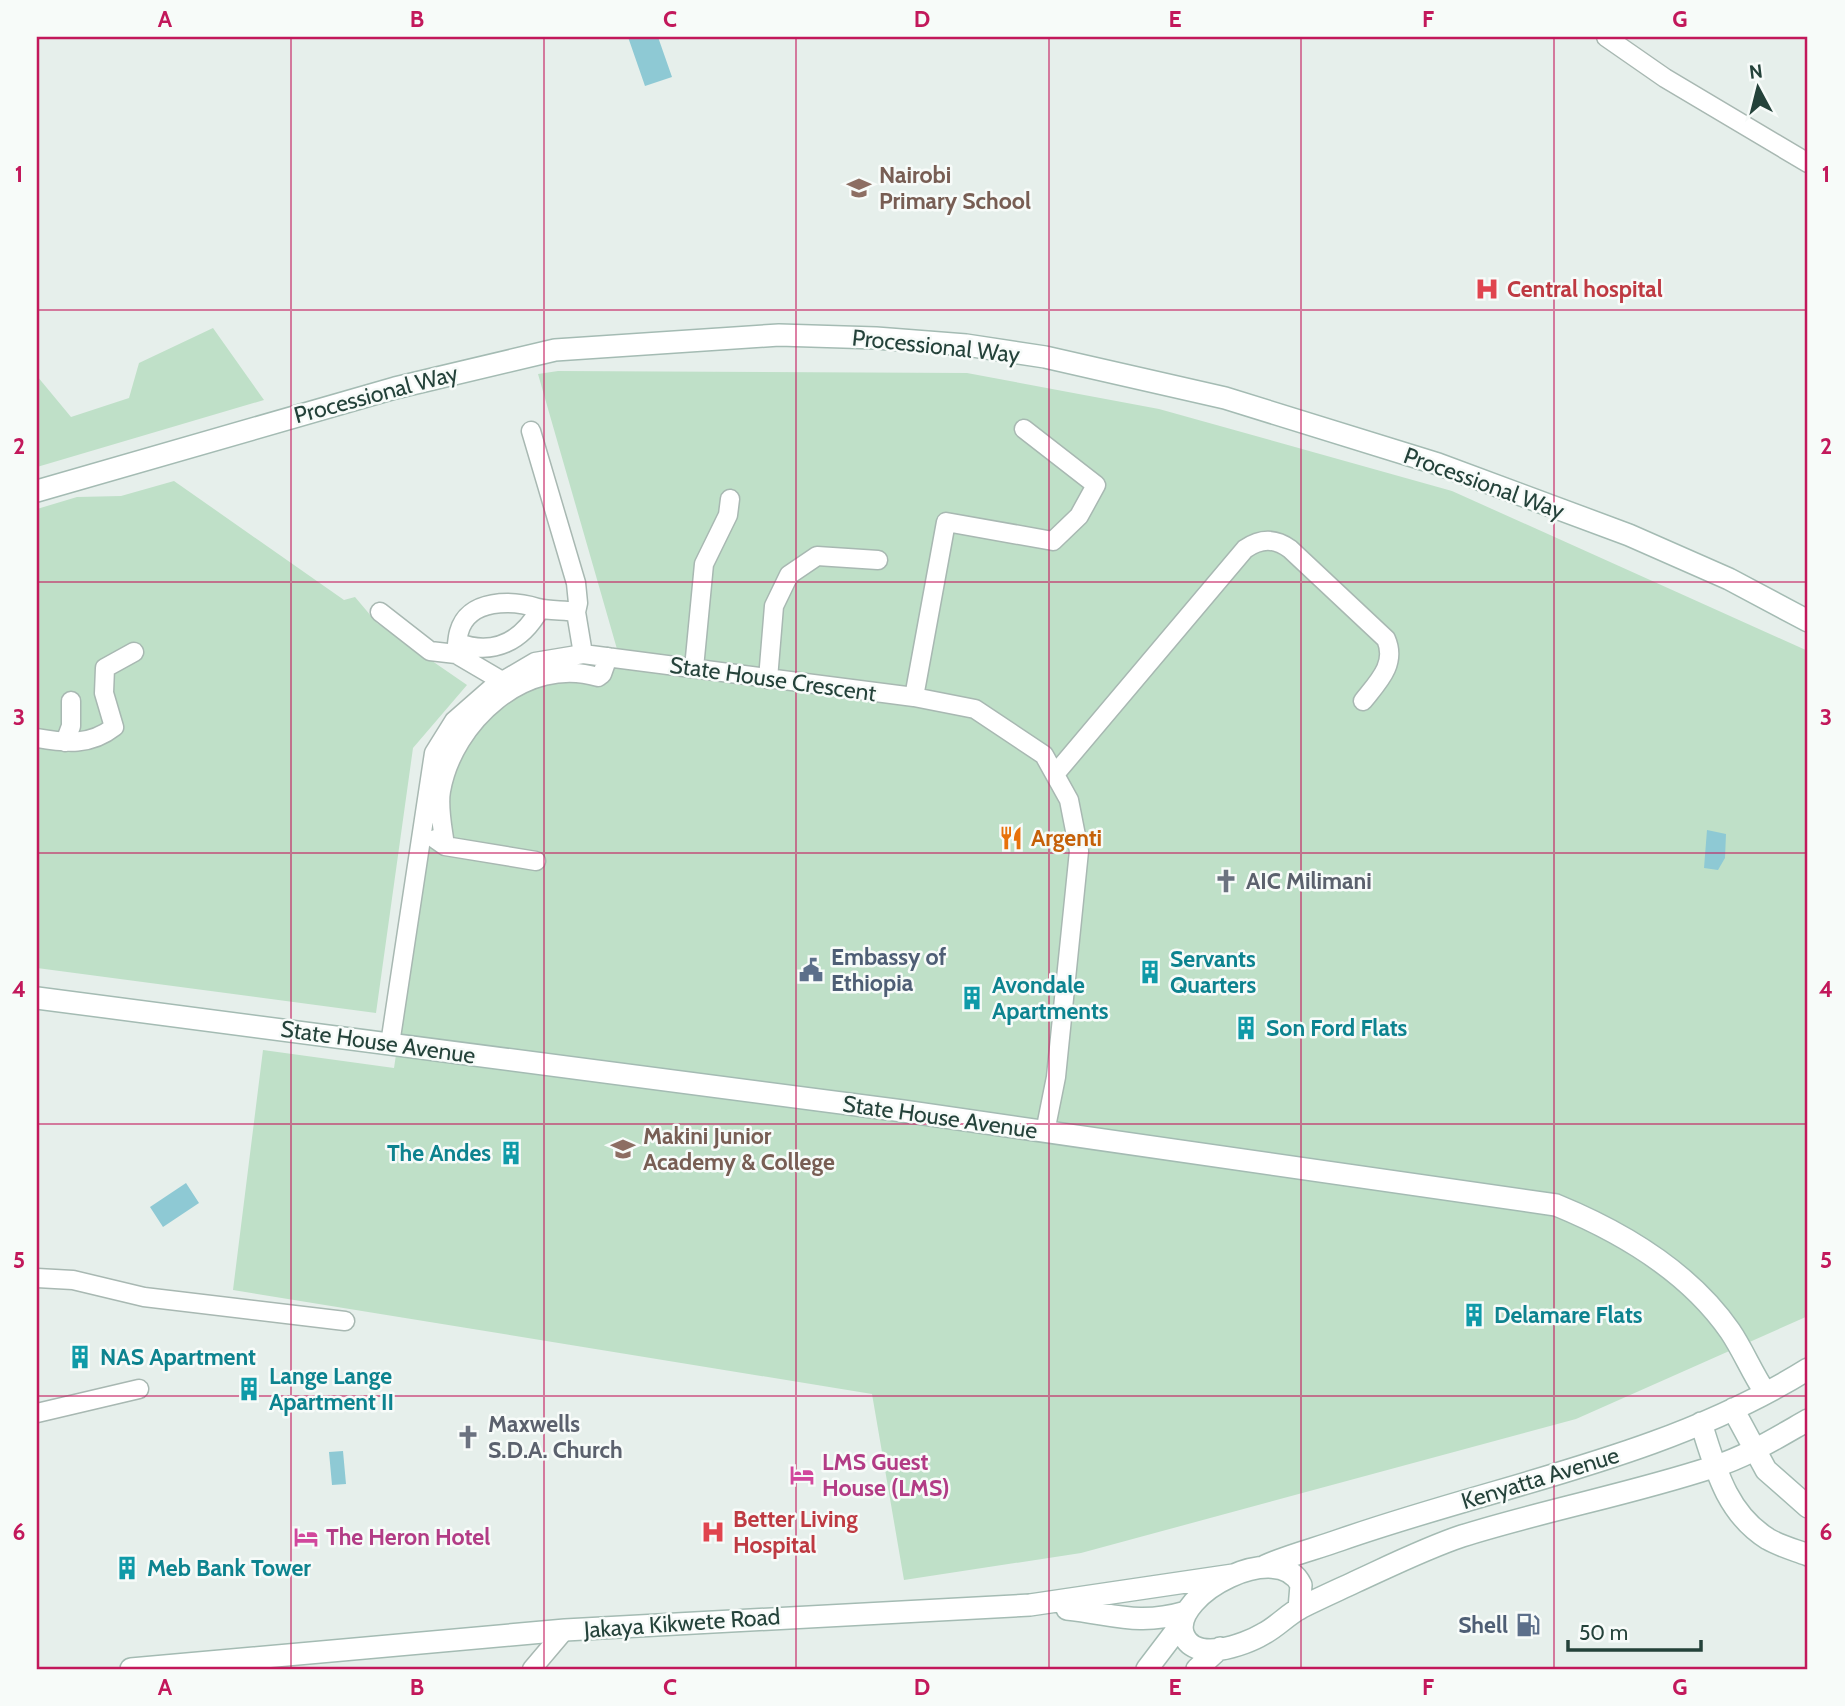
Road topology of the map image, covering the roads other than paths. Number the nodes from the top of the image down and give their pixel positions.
1 (1606, 37) edge
2 (1808, 163) edge
3 (1024, 429) dead end
4 (531, 431) dead end
5 (37, 491) edge
6 (730, 499) dead end
7 (878, 560) dead end
8 (540, 609) junction
9 (380, 612) dead end
10 (576, 612) junction
11 (1808, 621) edge
12 (457, 648) junction
13 (134, 652) dead end
14 (583, 654) junction
15 (608, 657) junction
16 (694, 668) junction
17 (768, 679) junction
18 (502, 681) junction
19 (914, 697) junction
20 (71, 701) dead end
21 (1363, 701) dead end
22 (37, 738) edge
23 (65, 743) junction
24 (1056, 773) junction
25 (421, 830) junction
26 (444, 846) junction
27 (537, 861) dead end
28 (37, 998) edge
29 (390, 1044) junction
30 (1045, 1132) junction
31 (37, 1278) edge
32 (345, 1321) dead end
33 (1808, 1370) edge
34 (139, 1390) dead end
35 (1765, 1392) junction
36 (1733, 1409) junction
37 (37, 1413) edge
38 (1808, 1420) edge
39 (1701, 1423) junction
40 (1752, 1450) junction
41 (1715, 1467) junction
42 (1516, 1486) junction
43 (1808, 1507) edge
44 (1525, 1519) junction
45 (1808, 1555) edge
46 (1263, 1567) junction
47 (1233, 1575) junction
48 (1030, 1605) junction
49 (1299, 1609) junction
50 (1184, 1618) junction
51 (565, 1630) junction
52 (1220, 1648) junction
53 (131, 1669) edge
54 (532, 1669) edge
55 (1147, 1669) edge
56 (1197, 1669) edge

1 - 2 street
3 - 19 street
4 - 10 street
5 - 11 main road, Processional Way
6 - 16 street
7 - 17 street
8 - 10 street
8 - 12 street
8 - 12 street
9 - 12 street
10 - 14 street
12 - 18 street
13 - 23 street
14 - 15 street, State House Crescent
14 - 18 street, State House Crescent
15 - 16 street, State House Crescent
15 - 26 street
16 - 17 street, State House Crescent
17 - 19 street, State House Crescent
18 - 25 street, State House Crescent
19 - 24 street, State House Crescent
20 - 23 street
21 - 24 street
22 - 23 street
24 - 30 street, State House Crescent
25 - 26 street
25 - 29 street, State House Crescent
26 - 27 street
28 - 29 main road, State House Avenue
29 - 30 main road, State House Avenue
30 - 35 main road, State House Avenue
31 - 32 street
33 - 35 main road, Kenyatta Avenue
34 - 37 street
35 - 36 main road, Kenyatta Avenue
36 - 39 main road, Kenyatta Avenue
36 - 40 main road
38 - 40 main road, Kenyatta Avenue
39 - 41 main road
39 - 42 main road, Kenyatta Avenue
40 - 41 main road, Kenyatta Avenue
40 - 43 main road
41 - 44 main road, Kenyatta Avenue
41 - 45 main road
42 - 44 main road
42 - 46 main road, Kenyatta Avenue
44 - 49 main road, Kenyatta Avenue
46 - 47 main road, Kenyatta Avenue
46 - 49 main road
47 - 48 main road, Jakaya Kikwete Road
47 - 50 main road
48 - 50 main road
48 - 51 main road, Jakaya Kikwete Road
49 - 52 main road, Kenyatta Avenue
50 - 52 main road
50 - 55 main road
51 - 53 main road, Jakaya Kikwete Road
51 - 54 street
52 - 56 main road

